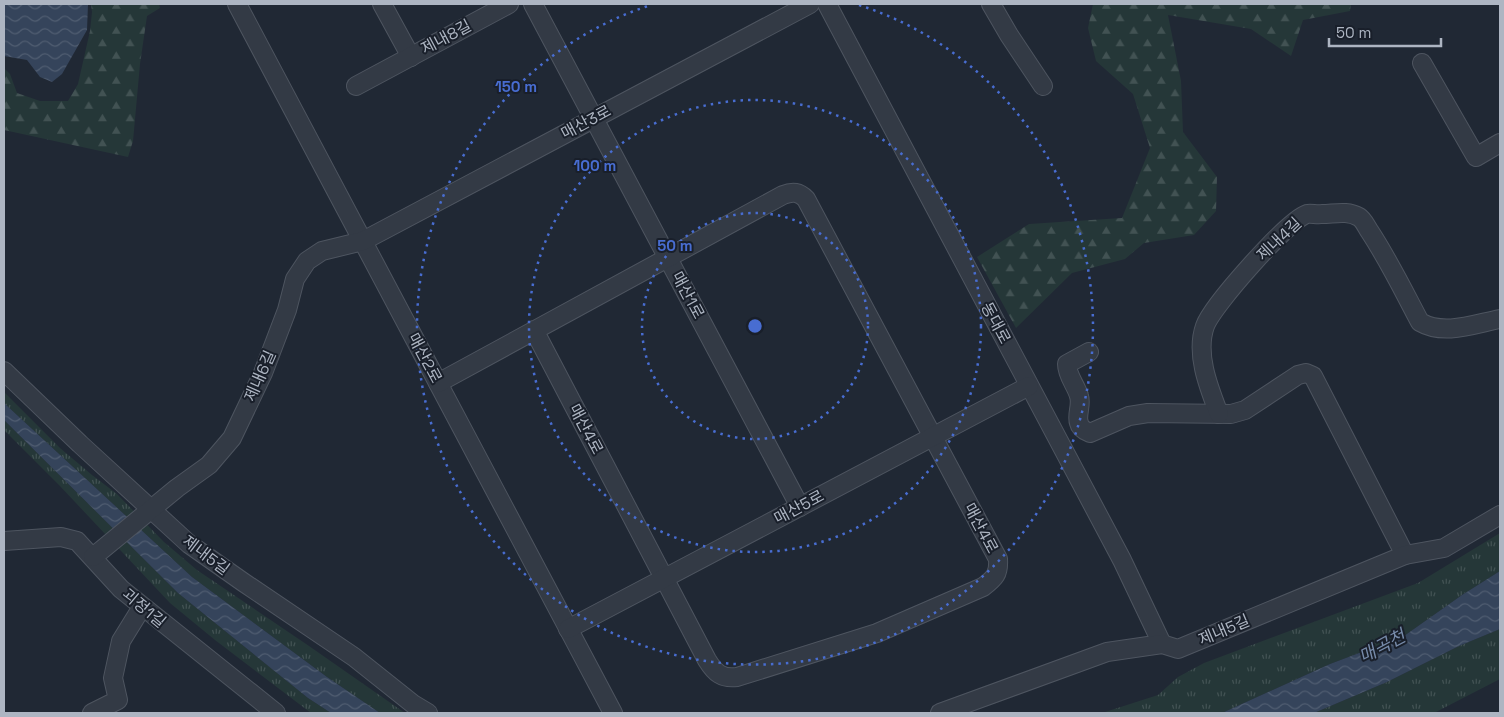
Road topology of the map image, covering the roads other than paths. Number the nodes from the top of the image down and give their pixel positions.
1 (237, 4) edge
2 (382, 4) edge
3 (509, 4) edge
4 (533, 4) edge
5 (810, 4) edge
6 (827, 4) edge
7 (991, 4) edge
8 (411, 57) junction
9 (1422, 63) dead end
10 (356, 86) dead end
11 (1044, 86) dead end
12 (594, 118) junction
13 (1500, 143) edge
14 (363, 241) junction
15 (668, 257) junction
16 (1500, 319) edge
17 (534, 330) junction
18 (1089, 352) dead end
19 (4, 371) edge
20 (438, 383) junction
21 (1029, 386) junction
22 (1219, 414) junction
23 (933, 436) junction
24 (800, 507) junction
25 (147, 512) junction
26 (1500, 516) edge
27 (4, 541) edge
28 (99, 551) junction
29 (1405, 555) junction
30 (664, 578) junction
31 (142, 607) junction
32 (568, 629) junction
33 (1162, 644) junction
34 (92, 713) edge
35 (276, 713) edge
36 (428, 713) edge
37 (613, 713) edge
38 (940, 713) edge

1 - 14 street, 매산2로
2 - 8 street, 제내8길
3 - 8 street, 제내8길
4 - 12 street, 매산1로
5 - 12 street, 매산3로
6 - 21 street, 동대로
7 - 11 street
8 - 10 street, 제내8길
9 - 13 street
12 - 14 street, 매산3로
12 - 15 street, 매산1로
14 - 20 street, 매산2로
14 - 25 street, 제내6길
15 - 17 street, 매산4로
15 - 23 street, 매산4로
15 - 24 street, 매산1로
16 - 22 street, 제내4길
17 - 20 street, 매산4로
17 - 30 street, 매산4로
18 - 22 street
19 - 25 street, 제내5길
20 - 32 street, 매산2로
21 - 23 street, 매산5로
21 - 33 street, 동대로
22 - 29 street
23 - 24 street, 매산5로
23 - 30 street, 매산4로
24 - 30 street, 매산5로
25 - 28 street, 제내6길
25 - 36 street, 제내5길
26 - 29 street, 제내5길
27 - 28 street, 괴정1길
28 - 31 street, 괴정1길
29 - 33 street, 제내5길
30 - 32 street, 매산5로
31 - 34 street
31 - 35 street, 괴정1길
32 - 37 street, 매산2로
33 - 38 street, 제내5길

